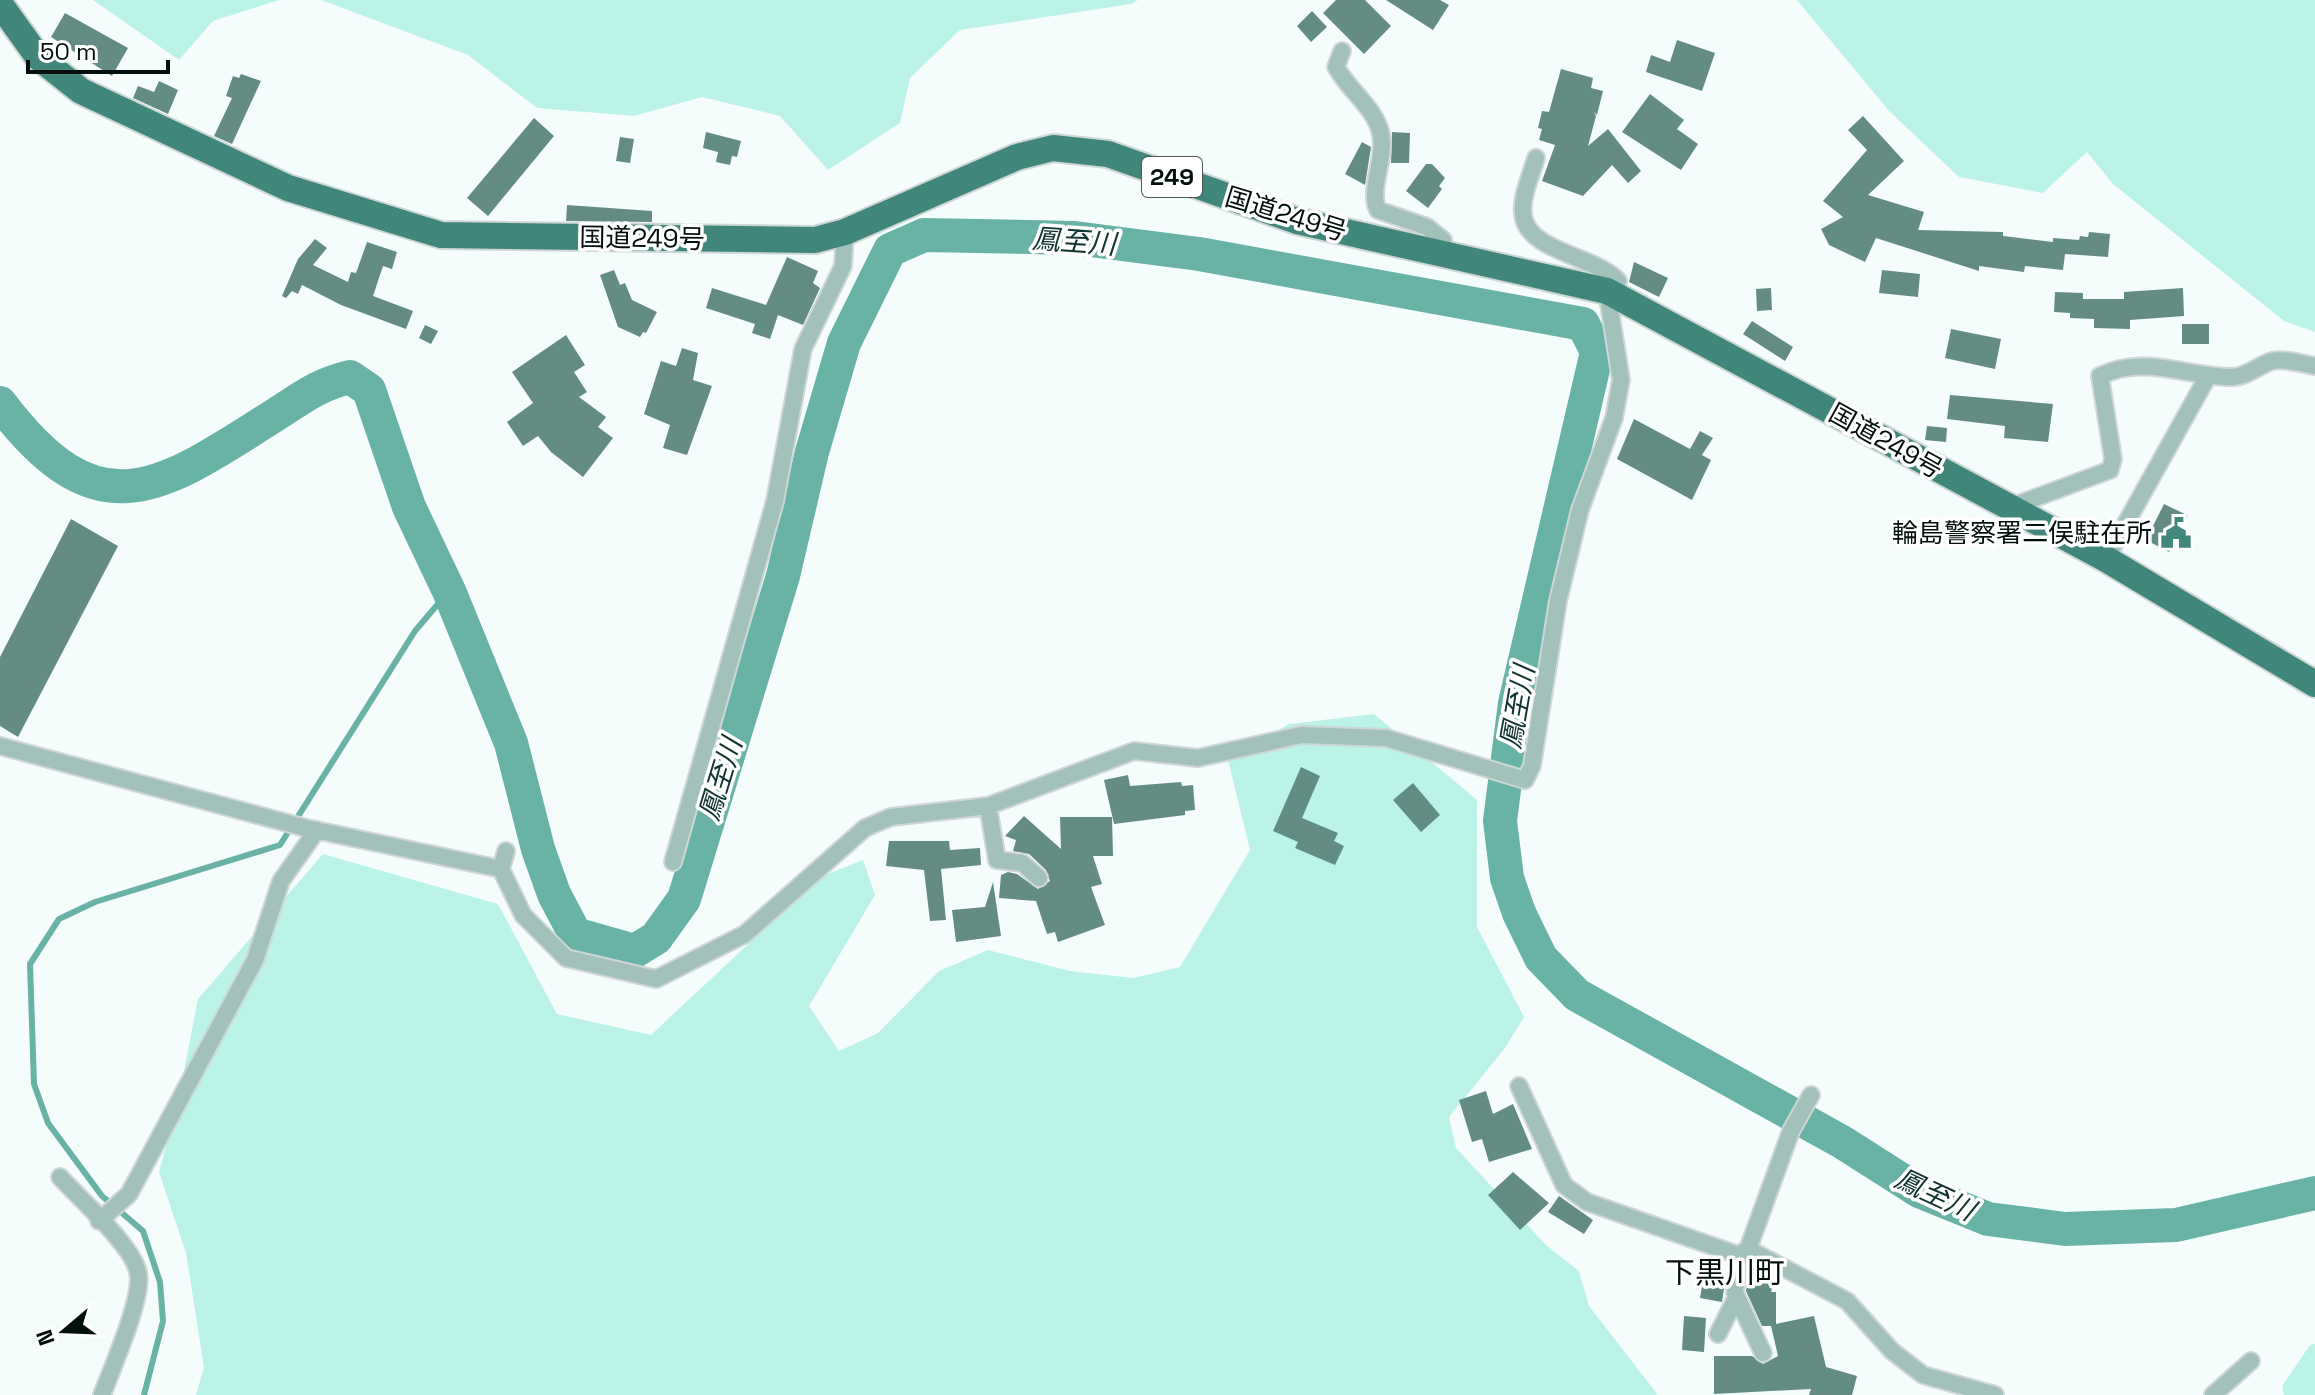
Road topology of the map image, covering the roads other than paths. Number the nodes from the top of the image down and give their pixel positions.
1 (0, 4) edge
2 (1342, 51) dead end
3 (1536, 158) dead end
4 (845, 232) junction
5 (1439, 254) junction
6 (1611, 293) junction
7 (2315, 366) edge
8 (2208, 376) junction
9 (2008, 508) junction
10 (2106, 559) junction
11 (2315, 684) edge
12 (0, 746) edge
13 (988, 806) junction
14 (312, 829) junction
15 (506, 851) dead end
16 (673, 862) dead end
17 (501, 869) junction
18 (1039, 878) dead end
19 (1519, 1086) dead end
20 (1811, 1095) dead end
21 (60, 1177) dead end
22 (102, 1218) junction
23 (1743, 1252) junction
24 (1736, 1298) junction
25 (1718, 1334) dead end
26 (1763, 1353) dead end
27 (2251, 1361) dead end
28 (102, 1395) edge
29 (1995, 1395) edge
30 (2213, 1395) edge

1 - 4 highway, 国道249号 / 249
2 - 5 street
3 - 6 street
4 - 5 highway, 国道249号 / 249
4 - 16 street
5 - 6 highway, 国道249号 / 249
6 - 9 highway, 国道249号 / 249
6 - 13 street
7 - 8 street
8 - 9 street
8 - 10 street
9 - 10 highway, 国道249号 / 249
10 - 11 highway, 国道249号 / 249
12 - 14 street
13 - 17 street
13 - 18 street
14 - 17 street
14 - 22 street
15 - 17 street
19 - 23 street
20 - 23 street
21 - 22 street
22 - 28 street
23 - 24 street
23 - 29 street
24 - 25 street
24 - 26 street
27 - 30 street

